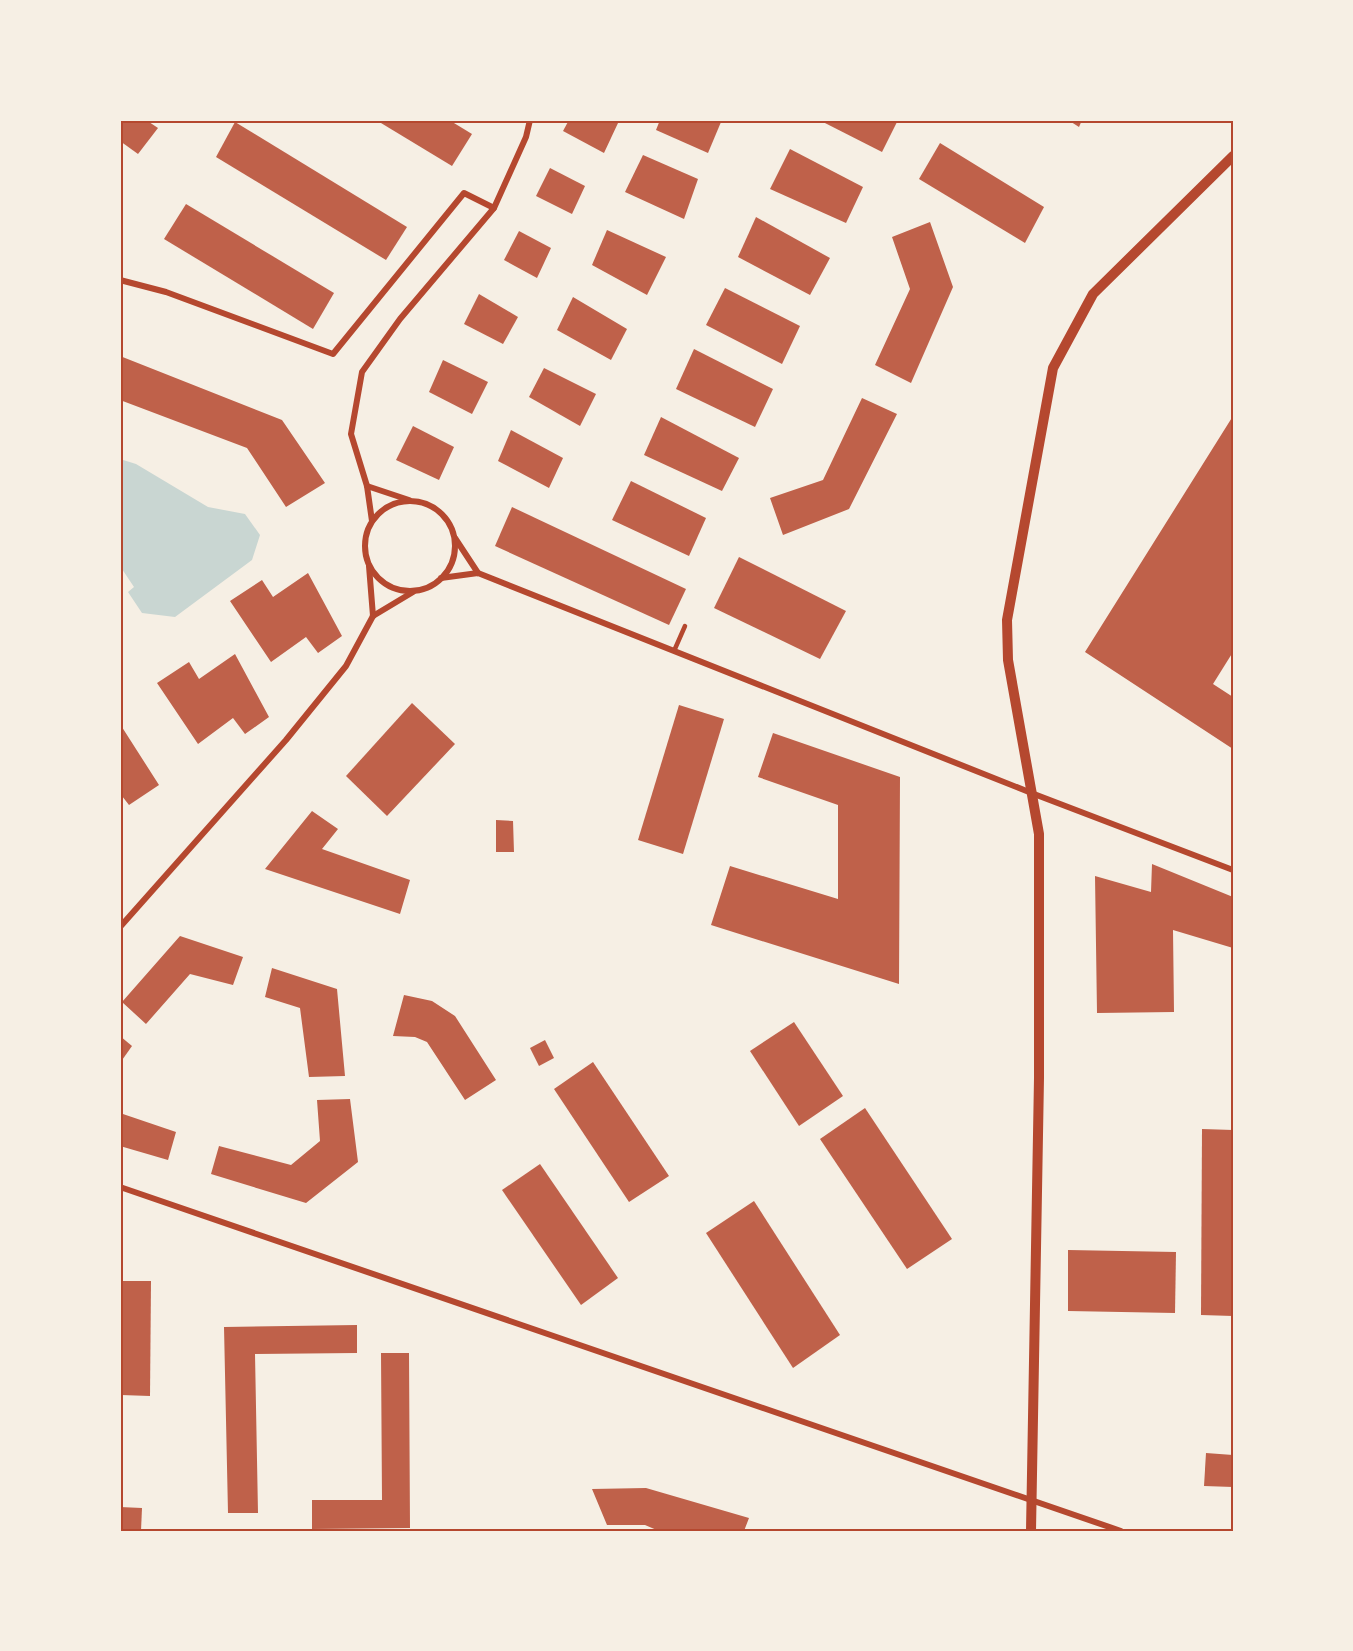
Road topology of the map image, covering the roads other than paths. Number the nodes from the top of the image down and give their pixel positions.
1 (530, 120) edge
2 (1233, 156) edge
3 (494, 208) junction
4 (120, 280) edge
5 (367, 486) junction
6 (411, 501) junction
7 (372, 521) junction
8 (454, 536) junction
9 (368, 563) junction
10 (478, 573) junction
11 (441, 578) junction
12 (415, 591) junction
13 (373, 616) junction
14 (685, 626) dead end
15 (674, 651) junction
16 (1034, 794) junction
17 (1233, 870) edge
18 (120, 927) edge
19 (120, 1187) edge
20 (1031, 1499) junction
21 (1031, 1531) edge
22 (1121, 1531) edge

1 - 3 street
2 - 16 street
3 - 4 street
3 - 5 street
5 - 6 street
5 - 7 street
6 - 7 street
6 - 8 street
7 - 9 street
8 - 10 street
8 - 11 street
9 - 12 street
9 - 13 street
10 - 11 street
10 - 15 street
11 - 12 street
12 - 13 street
13 - 18 street
14 - 15 lane
15 - 16 street
16 - 17 street
16 - 20 street
19 - 20 street
20 - 21 street
20 - 22 street

